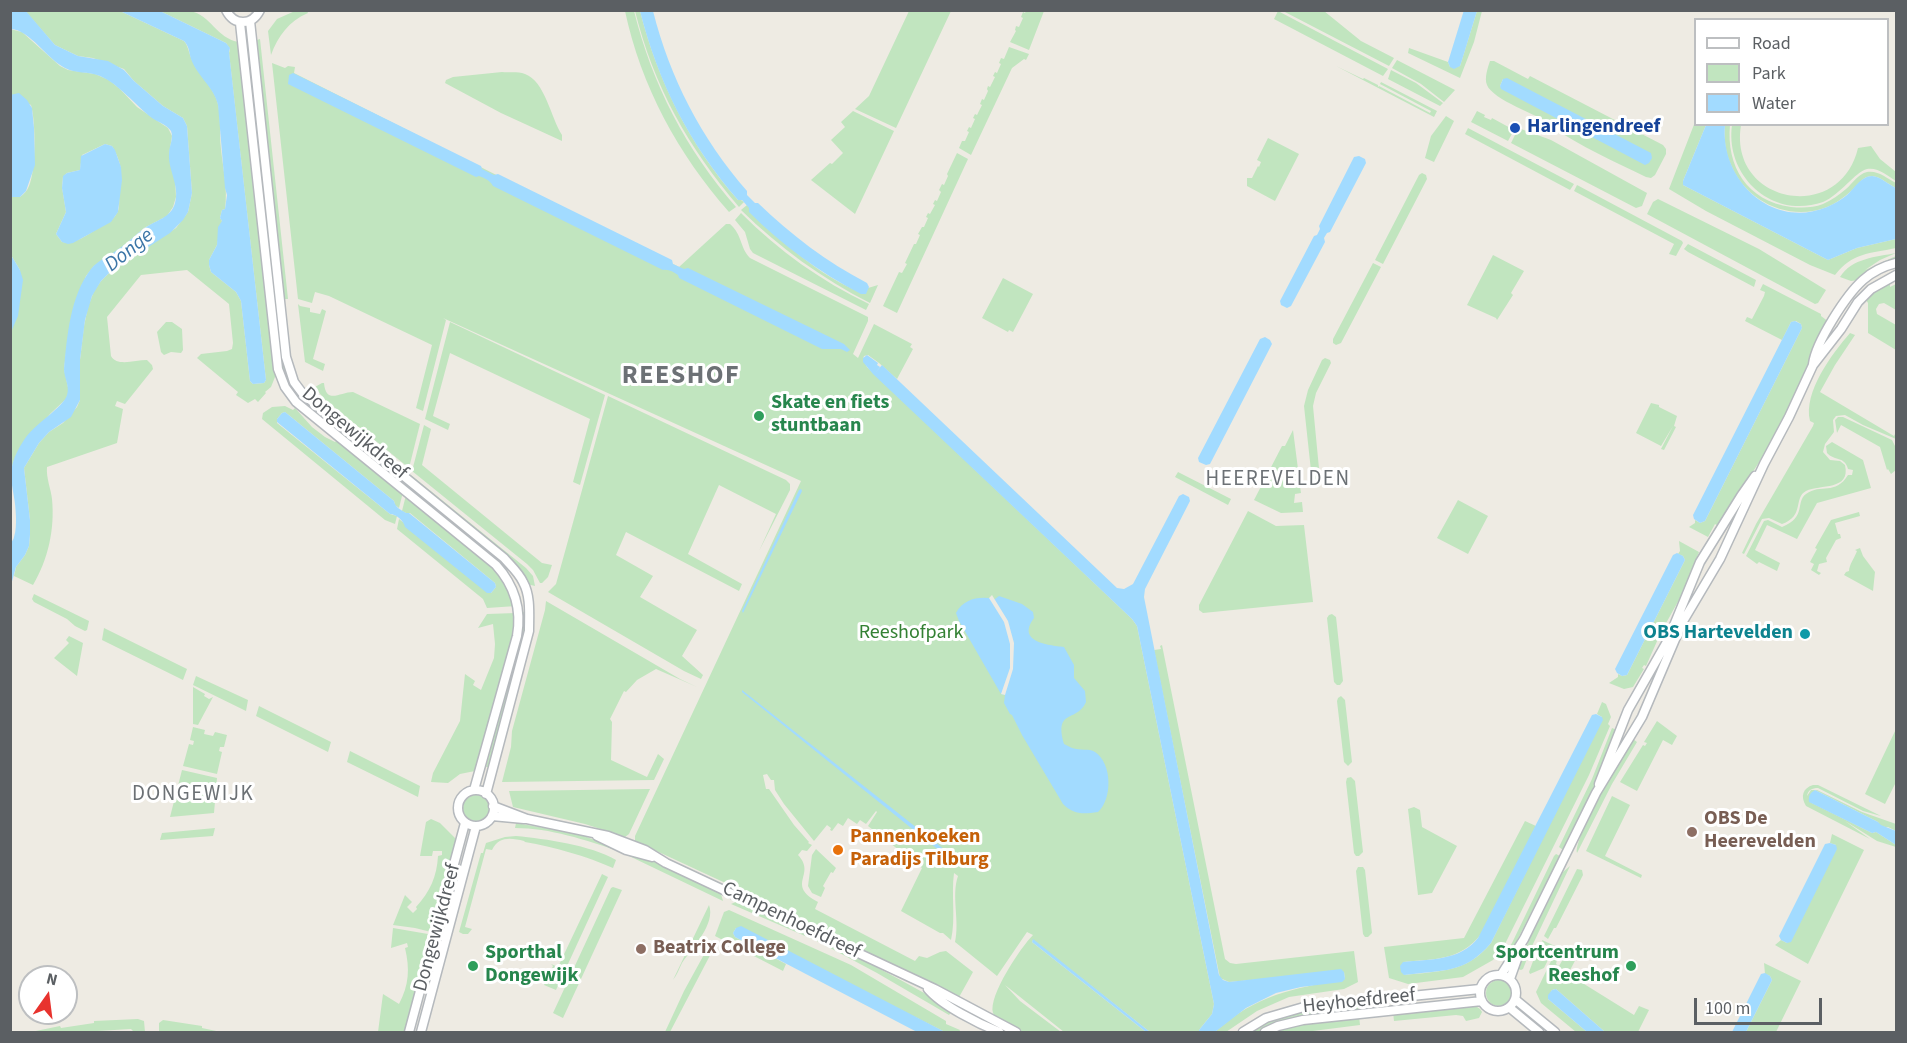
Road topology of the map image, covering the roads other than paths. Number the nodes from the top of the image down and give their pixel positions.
1 (226, 10) edge
2 (260, 10) edge
3 (250, 21) junction
4 (240, 23) junction
5 (1896, 262) edge
6 (1896, 275) edge
7 (1813, 365) junction
8 (1764, 464) junction
9 (474, 790) junction
10 (1596, 793) junction
11 (486, 794) junction
12 (493, 806) junction
13 (492, 816) junction
14 (527, 819) junction
15 (465, 823) junction
16 (476, 826) junction
17 (1524, 939) junction
18 (1501, 975) junction
19 (1510, 979) junction
20 (925, 986) junction
21 (1480, 989) junction
22 (1516, 1000) junction
23 (1482, 1001) junction
24 (1510, 1008) junction
25 (409, 1032) edge
26 (421, 1032) edge
27 (999, 1032) edge
28 (1016, 1032) edge
29 (1243, 1032) edge
30 (1265, 1032) edge
31 (1539, 1032) edge
32 (1556, 1032) edge

1 - 4 street
2 - 3 street
3 - 4 street
3 - 11 street, Dongewijkdreef
4 - 9 street, Dongewijkdreef
5 - 7 street
6 - 7 street
7 - 8 street
8 - 10 street
8 - 10 street
9 - 11 street
9 - 15 street
10 - 17 street
11 - 12 street
12 - 13 street
12 - 14 street, Campenhoefdreef
13 - 14 street, Campenhoefdreef
13 - 16 street
14 - 20 street, Campenhoefdreef
15 - 16 street
15 - 25 street, Dongewijkdreef
16 - 26 street, Dongewijkdreef
17 - 18 street
17 - 19 street
18 - 19 street
18 - 21 street
19 - 22 street
20 - 27 street, Campenhoefdreef
20 - 28 street, Campenhoefdreef
21 - 23 street
21 - 29 street, Heyhoefdreef
22 - 24 street
22 - 32 street
23 - 24 street
23 - 30 street, Heyhoefdreef
24 - 31 street

